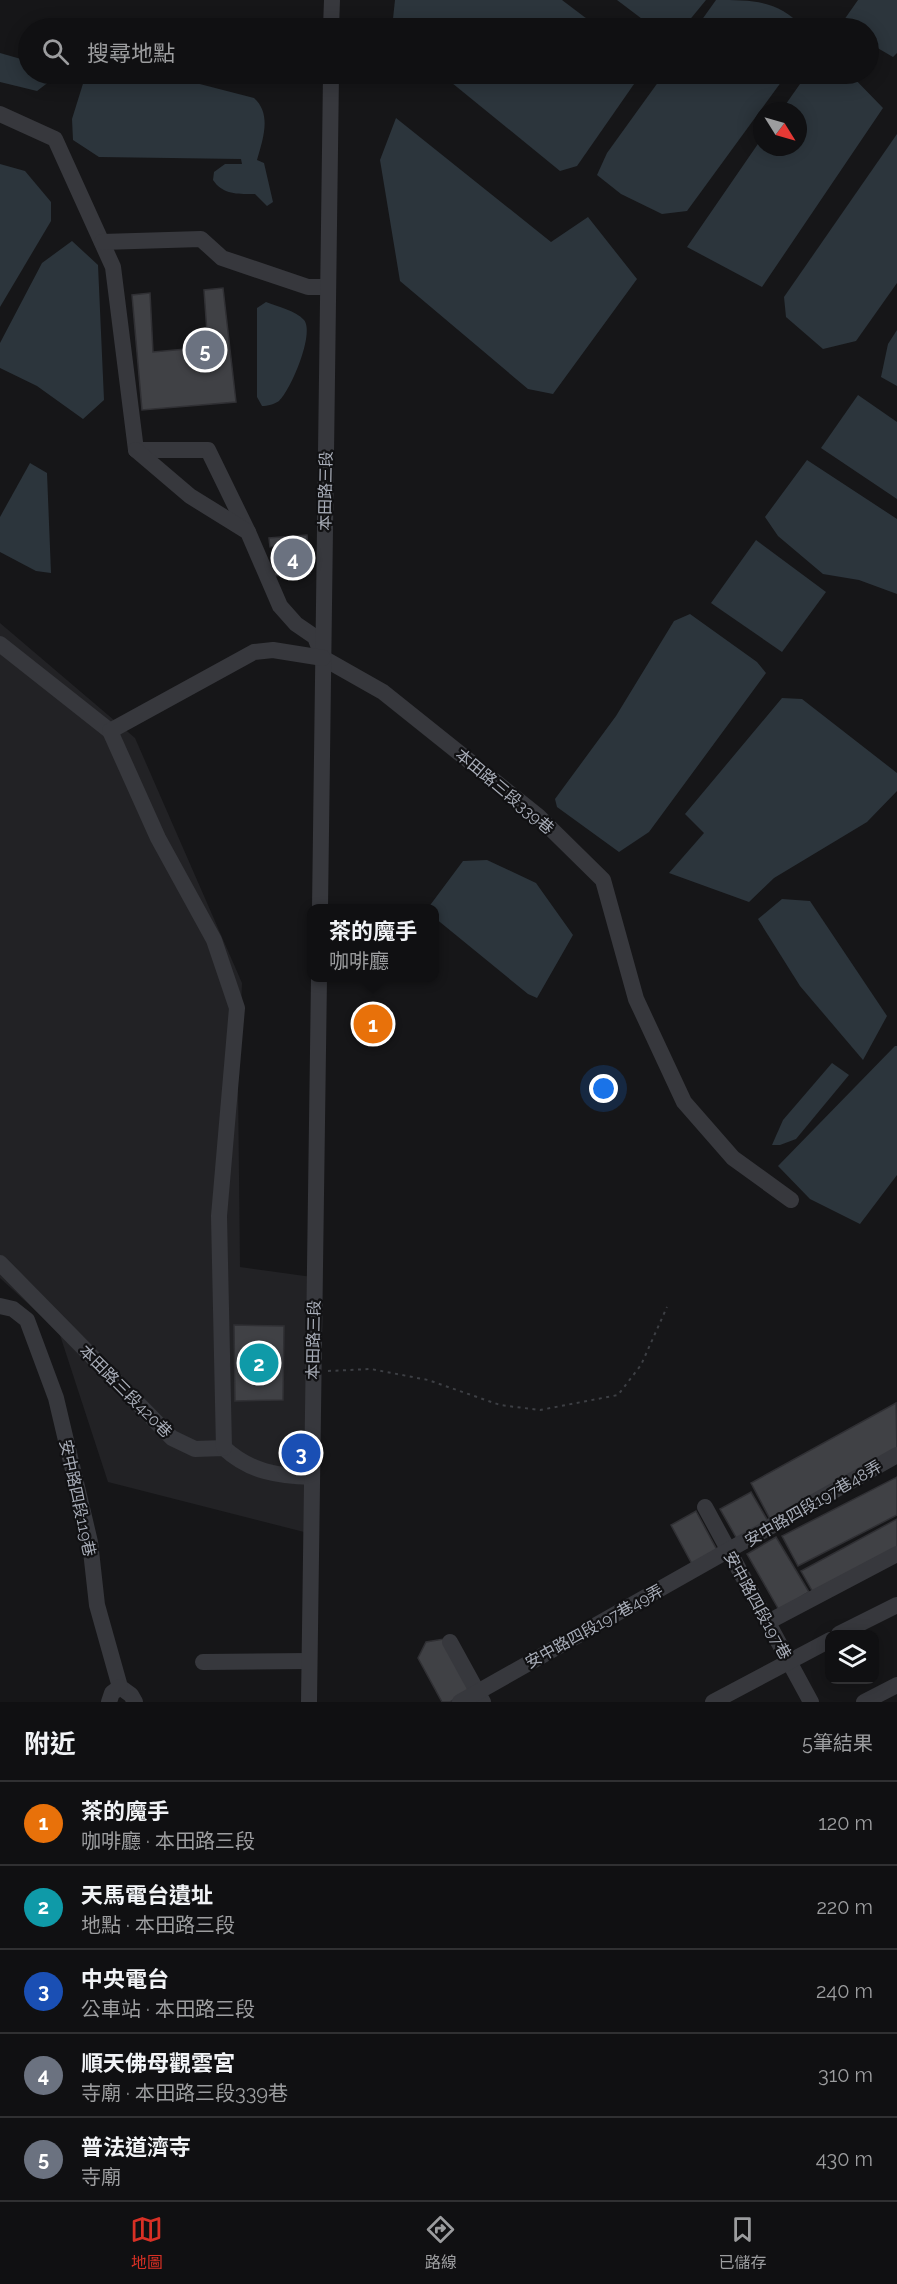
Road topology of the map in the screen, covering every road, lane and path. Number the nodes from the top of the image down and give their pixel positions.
1 (332, 0) edge
2 (331, 18) edge
3 (331, 84) edge
4 (0, 114) edge
5 (102, 242) junction
6 (328, 287) junction
7 (136, 450) junction
8 (248, 532) junction
9 (0, 644) edge
10 (323, 658) junction
11 (110, 731) junction
12 (320, 904) edge
13 (319, 982) edge
14 (791, 1200) dead end
15 (0, 1263) edge
16 (0, 1306) edge
17 (667, 1307) dead end
18 (313, 1372) junction
19 (224, 1448) junction
20 (897, 1455) edge
21 (312, 1477) junction
22 (705, 1507) dead end
23 (729, 1551) junction
24 (897, 1554) edge
25 (897, 1605) edge
26 (768, 1622) junction
27 (849, 1630) edge
28 (450, 1642) dead end
29 (825, 1642) edge
30 (309, 1661) junction
31 (788, 1661) junction
32 (203, 1662) dead end
33 (897, 1685) edge
34 (120, 1687) junction
35 (480, 1697) edge
36 (109, 1702) edge
37 (135, 1702) edge
38 (309, 1702) edge
39 (460, 1702) edge
40 (713, 1702) edge
41 (811, 1702) edge
42 (864, 1702) edge

1 - 2 street
3 - 6 street, 本田路三段
4 - 5 street
5 - 6 street
5 - 7 street
6 - 10 street, 本田路三段
7 - 8 street
7 - 8 street
8 - 10 street
9 - 11 street
10 - 11 street
10 - 12 street, 本田路三段
10 - 14 street, 本田路三段339巷
11 - 19 street
13 - 18 street, 本田路三段
15 - 19 street, 本田路三段420巷
16 - 34 street, 安中路四段119巷
17 - 18 path
18 - 21 street, 本田路三段
19 - 21 street
20 - 23 street, 安中路四段197巷48弄
21 - 30 street, 本田路三段
22 - 23 street, 安中路四段197巷
23 - 26 street, 安中路四段197巷
23 - 35 street, 安中路四段197巷49弄
24 - 26 street
25 - 27 street
26 - 31 street, 安中路四段197巷
28 - 35 street
29 - 31 street
30 - 32 street
30 - 38 street, 本田路三段
31 - 40 street
31 - 41 street, 安中路四段197巷
33 - 42 street
34 - 36 street
34 - 37 street, 安中路四段119巷
35 - 39 street, 安中路四段197巷49弄

